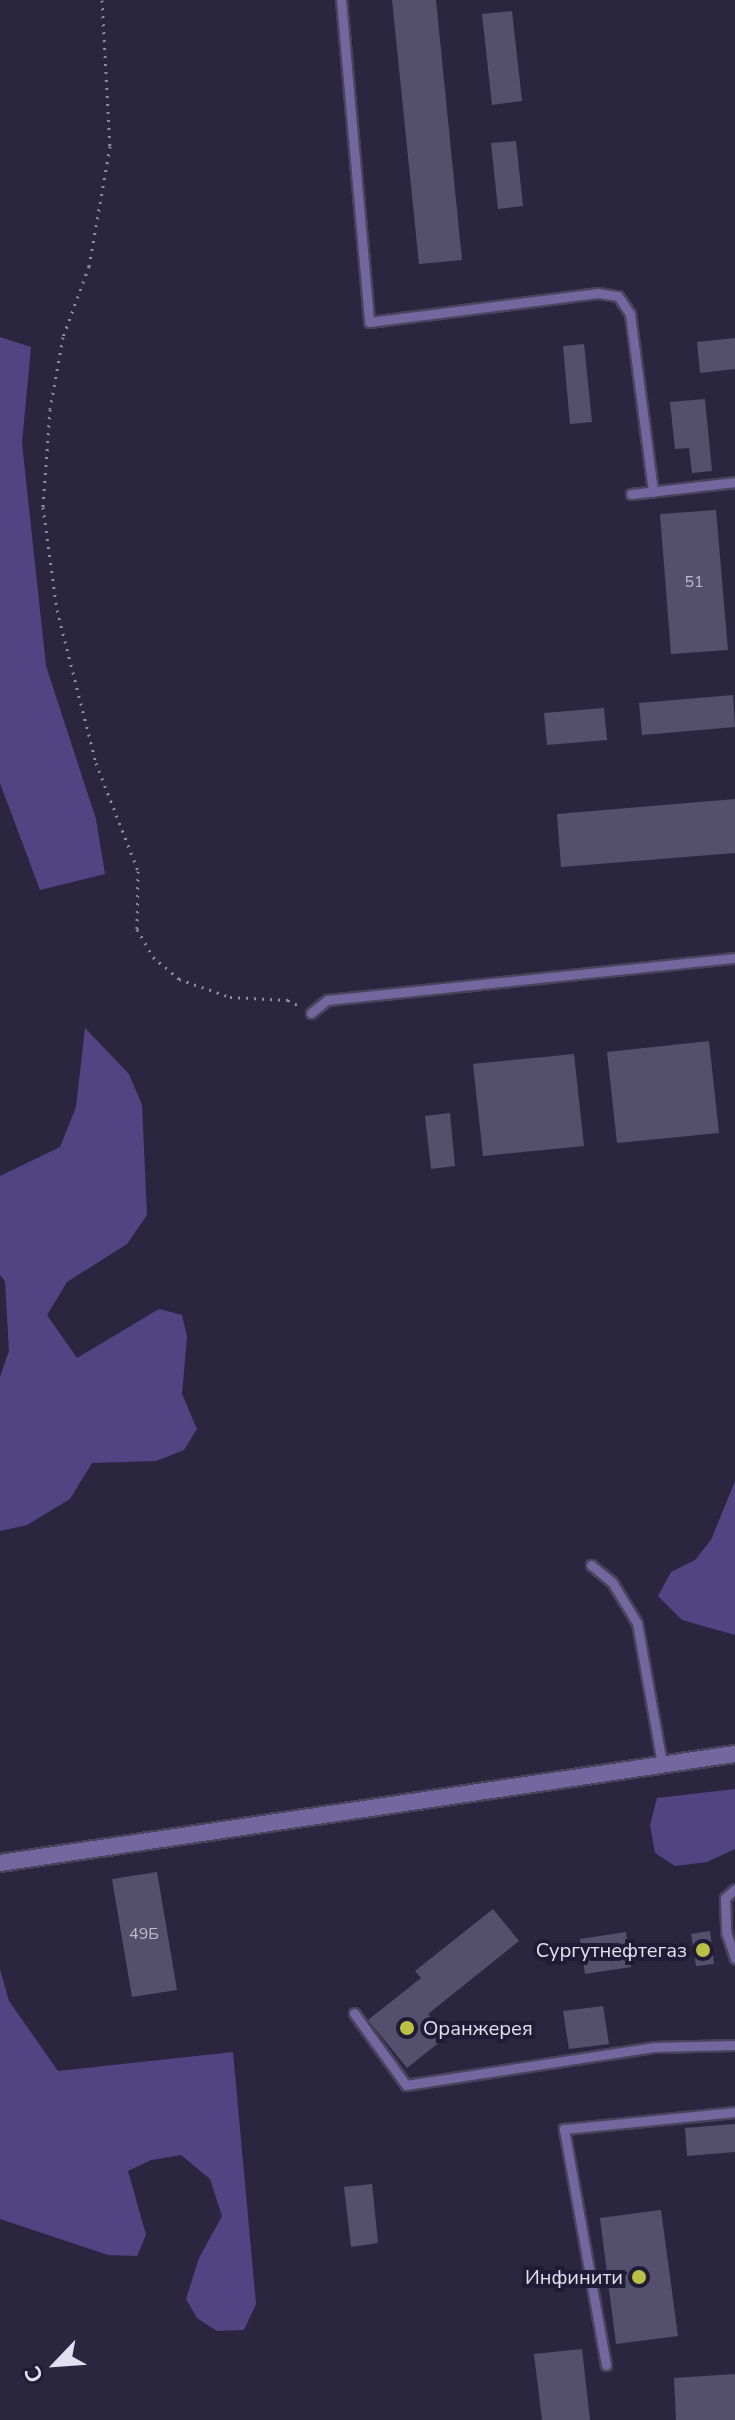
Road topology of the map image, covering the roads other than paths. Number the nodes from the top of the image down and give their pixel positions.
1 (341, 0) edge
2 (735, 482) edge
3 (653, 492) junction
4 (631, 494) dead end
5 (735, 958) edge
6 (311, 1013) road end
7 (591, 1565) dead end
8 (735, 1754) edge
9 (662, 1763) junction
10 (0, 1863) edge
11 (735, 1889) edge
12 (735, 1958) edge
13 (354, 2013) dead end
14 (735, 2045) edge
15 (735, 2112) edge
16 (606, 2365) dead end

1 - 3 lane
2 - 3 lane
3 - 4 lane
5 - 6 lane
7 - 9 lane
8 - 9 street
9 - 10 street
11 - 12 lane
13 - 14 lane
15 - 16 lane

